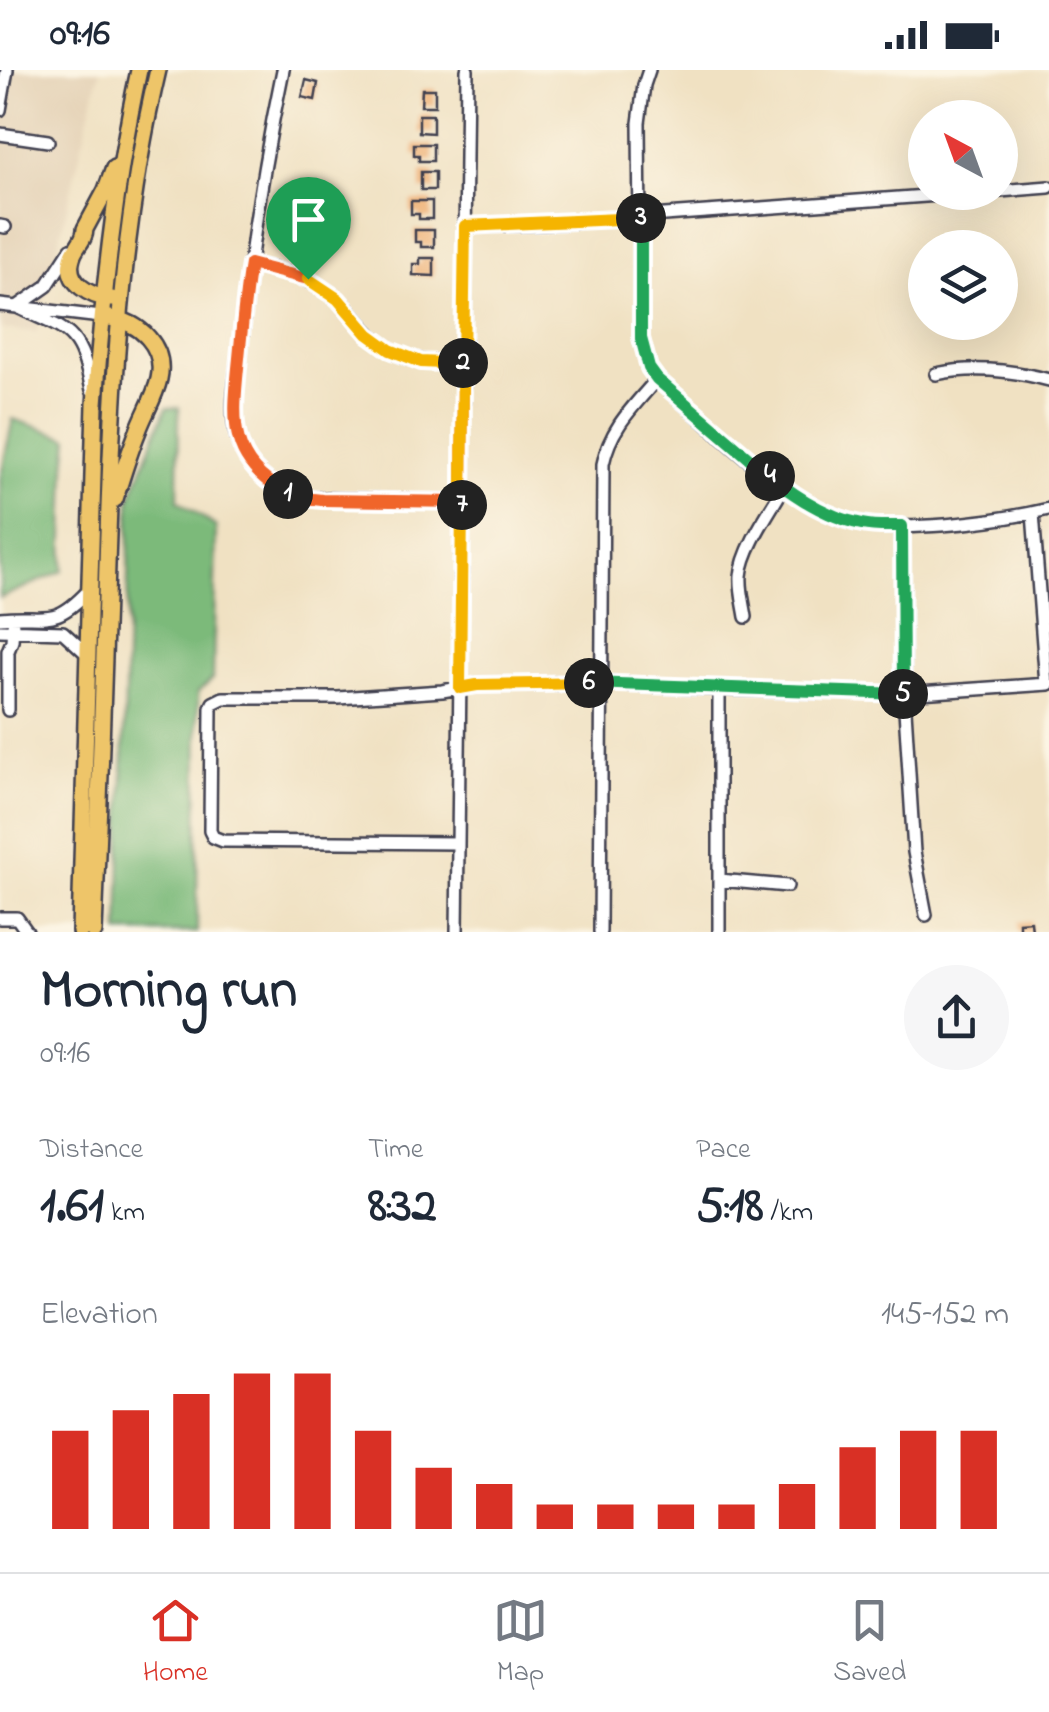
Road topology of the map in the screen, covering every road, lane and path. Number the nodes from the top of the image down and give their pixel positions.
1 (6, 70) edge
2 (139, 70) edge
3 (158, 70) edge
4 (283, 70) edge
5 (467, 70) edge
6 (649, 70) edge
7 (0, 110) edge
8 (0, 134) edge
9 (48, 141) dead end
10 (123, 146) junction
11 (1049, 187) edge
12 (1018, 190) edge
13 (908, 197) edge
14 (641, 217) junction
15 (465, 226) junction
16 (86, 229) junction
17 (250, 264) junction
18 (104, 298) junction
19 (123, 300) junction
20 (0, 305) edge
21 (18, 307) junction
22 (101, 317) junction
23 (119, 320) junction
24 (463, 364) junction
25 (936, 374) dead end
26 (657, 379) junction
27 (1049, 380) edge
28 (95, 404) junction
29 (784, 487) junction
30 (462, 502) junction
31 (1049, 510) edge
32 (1033, 513) junction
33 (108, 518) junction
34 (902, 526) junction
35 (88, 590) junction
36 (746, 616) dead end
37 (7, 624) edge
38 (87, 654) junction
39 (602, 683) junction
40 (1047, 684) edge
41 (460, 688) junction
42 (719, 689) junction
43 (904, 694) junction
44 (8, 710) dead end
45 (458, 844) junction
46 (719, 880) junction
47 (787, 886) dead end
48 (926, 915) dead end
49 (0, 918) edge
50 (27, 932) edge
51 (80, 932) edge
52 (94, 932) edge
53 (457, 932) edge
54 (600, 932) edge
55 (720, 932) edge

1 - 7 street
2 - 10 highway
3 - 19 highway
4 - 17 street
5 - 15 street
6 - 14 street
8 - 9 street
10 - 16 highway
10 - 18 highway
11 - 12 street
13 - 14 street
14 - 15 street
14 - 26 street
15 - 24 street
16 - 18 highway
16 - 21 street
17 - 24 street
17 - 30 street
18 - 19 highway
18 - 22 highway
19 - 23 highway
20 - 21 street
21 - 22 street
21 - 28 street
22 - 23 highway
22 - 28 highway
23 - 33 highway
23 - 33 highway
24 - 30 street
25 - 27 street
26 - 29 street
26 - 39 street
28 - 35 highway
29 - 34 street
29 - 36 street
30 - 41 street
31 - 32 street
32 - 34 street
32 - 40 street
33 - 52 highway
34 - 43 street
35 - 37 street
35 - 38 highway
37 - 38 street
37 - 44 street
38 - 51 highway
39 - 41 street
39 - 42 street
39 - 54 street
40 - 43 street
41 - 45 street
41 - 45 street
42 - 43 street
42 - 46 street
43 - 48 street
45 - 53 street
46 - 47 street
46 - 55 street
49 - 50 street

